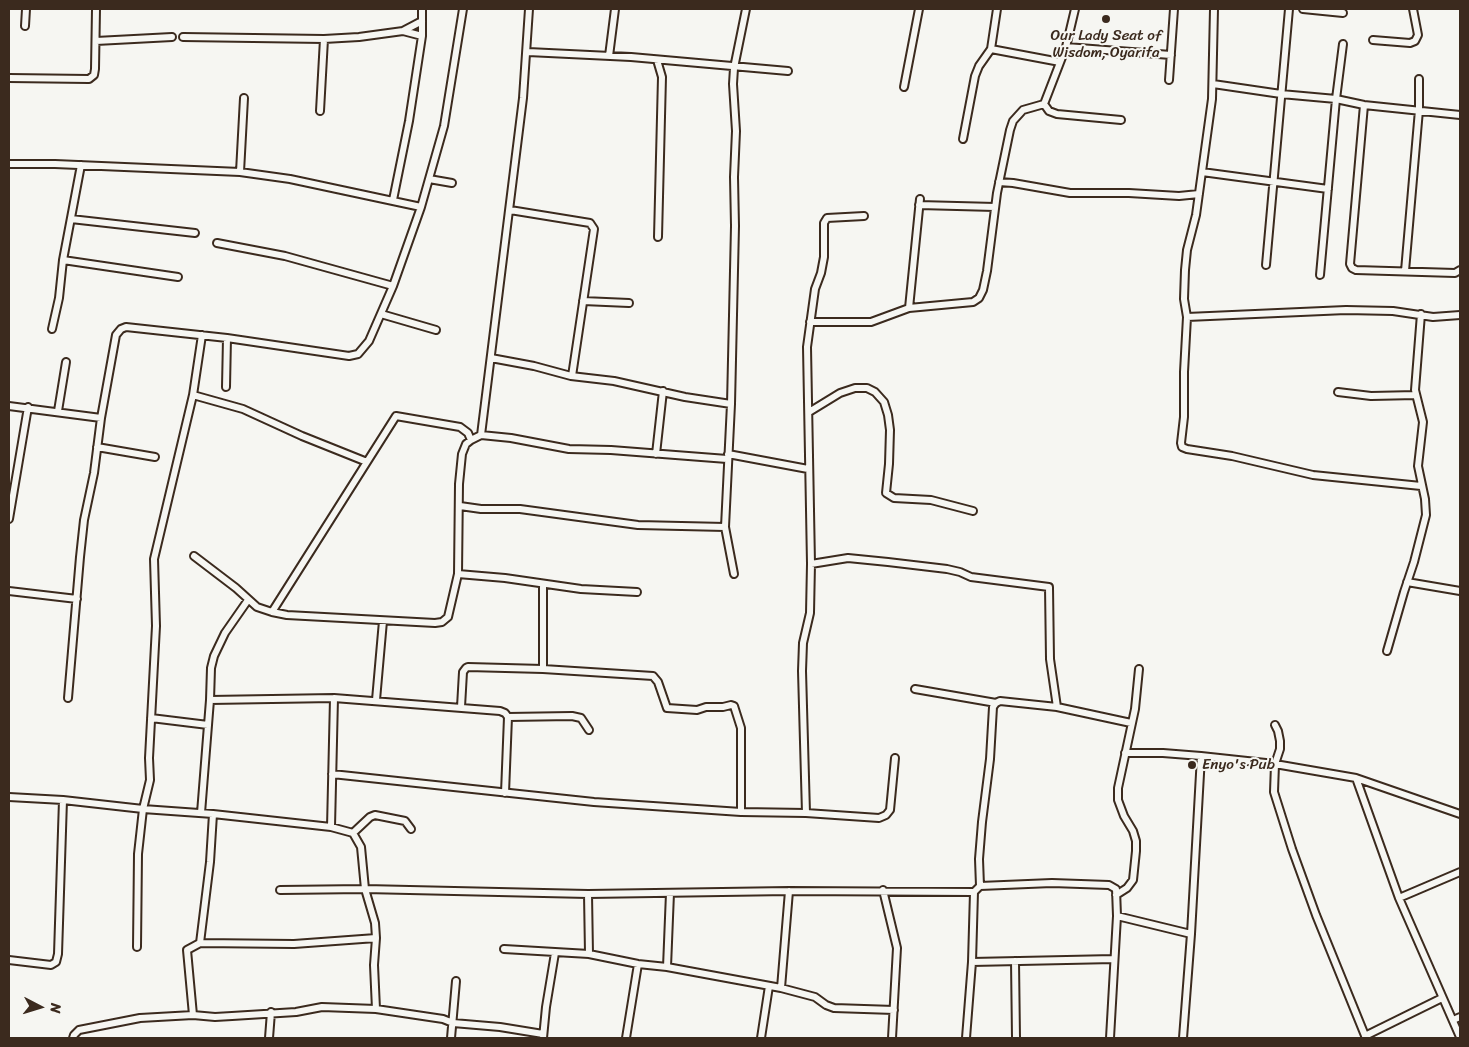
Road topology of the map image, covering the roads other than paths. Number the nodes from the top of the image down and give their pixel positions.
1 (26, 9) edge
2 (96, 9) edge
3 (422, 9) edge
4 (463, 9) edge
5 (529, 9) edge
6 (615, 9) edge
7 (746, 9) edge
8 (919, 9) edge
9 (998, 9) edge
10 (1074, 9) edge
11 (1174, 9) edge
12 (1214, 9) edge
13 (1289, 9) edge
14 (1302, 9) edge
15 (1413, 9) edge
16 (1343, 13) dead end
17 (422, 21) junction
18 (25, 26) dead end
19 (403, 31) junction
20 (422, 36) junction
21 (172, 37) dead end
22 (183, 37) dead end
23 (324, 39) junction
24 (1374, 40) dead end
25 (96, 41) junction
26 (1343, 44) dead end
27 (1066, 46) junction
28 (991, 49) junction
29 (528, 52) junction
30 (1171, 55) junction
31 (609, 56) junction
32 (657, 60) junction
33 (1060, 62) junction
34 (734, 68) junction
35 (788, 71) dead end
36 (9, 78) edge
37 (1419, 79) dead end
38 (1169, 80) dead end
39 (1213, 84) junction
40 (904, 87) dead end
41 (1281, 94) junction
42 (244, 98) dead end
43 (1336, 99) junction
44 (1044, 104) junction
45 (1364, 105) junction
46 (1419, 110) junction
47 (320, 111) dead end
48 (1460, 114) edge
49 (1121, 120) dead end
50 (963, 140) dead end
51 (9, 164) edge
52 (81, 165) junction
53 (240, 172) junction
54 (1202, 172) junction
55 (429, 179) junction
56 (999, 182) junction
57 (1273, 182) junction
58 (452, 183) dead end
59 (1328, 189) junction
60 (1199, 194) junction
61 (393, 200) junction
62 (421, 207) junction
63 (994, 207) junction
64 (510, 210) junction
65 (864, 216) dead end
66 (70, 219) junction
67 (195, 233) dead end
68 (658, 237) dead end
69 (217, 243) dead end
70 (64, 260) junction
71 (1266, 265) dead end
72 (1405, 271) junction
73 (1460, 271) edge
74 (1320, 275) dead end
75 (178, 277) dead end
76 (393, 286) junction
77 (583, 301) junction
78 (629, 303) dead end
79 (909, 308) junction
80 (380, 314) junction
81 (1422, 314) junction
82 (1460, 315) edge
83 (1187, 317) junction
84 (810, 322) junction
85 (52, 329) dead end
86 (436, 330) dead end
87 (202, 335) junction
88 (227, 338) junction
89 (491, 358) junction
90 (66, 362) dead end
91 (572, 376) junction
92 (226, 387) dead end
93 (663, 391) junction
94 (1338, 392) dead end
95 (192, 395) junction
96 (1416, 395) junction
97 (731, 404) junction
98 (9, 406) edge
99 (28, 407) junction
100 (58, 411) junction
101 (809, 412) junction
102 (101, 418) junction
103 (481, 435) junction
104 (471, 440) junction
105 (97, 447) junction
106 (656, 454) junction
107 (728, 456) junction
108 (155, 457) dead end
109 (367, 462) junction
110 (808, 469) junction
111 (1421, 486) junction
112 (460, 506) junction
113 (973, 511) dead end
114 (9, 519) edge
115 (725, 527) junction
116 (194, 556) dead end
117 (811, 564) junction
118 (458, 574) junction
119 (734, 574) dead end
120 (1407, 582) junction
121 (543, 584) junction
122 (9, 591) edge
123 (1460, 591) edge
124 (637, 592) dead end
125 (78, 599) junction
126 (248, 600) junction
127 (272, 612) junction
128 (383, 621) junction
129 (1387, 651) dead end
130 (1139, 669) dead end
131 (543, 670) junction
132 (915, 689) dead end
133 (68, 698) dead end
134 (334, 698) junction
135 (210, 700) junction
136 (376, 700) junction
137 (996, 704) junction
138 (461, 707) junction
139 (1057, 707) junction
140 (508, 716) junction
141 (151, 718) junction
142 (1131, 723) junction
143 (208, 725) junction
144 (1275, 725) dead end
145 (589, 730) dead end
146 (1125, 753) junction
147 (1201, 756) junction
148 (895, 758) dead end
149 (1275, 764) junction
150 (332, 774) junction
151 (1356, 778) junction
152 (505, 793) junction
153 (9, 797) edge
154 (63, 800) junction
155 (142, 809) junction
156 (741, 812) junction
157 (200, 813) junction
158 (806, 813) junction
159 (213, 814) junction
160 (1460, 814) edge
161 (331, 827) junction
162 (411, 829) dead end
163 (353, 833) junction
164 (1460, 872) edge
165 (980, 886) junction
166 (280, 890) dead end
167 (365, 890) junction
168 (789, 890) junction
169 (883, 890) junction
170 (974, 892) junction
171 (670, 893) junction
172 (588, 894) junction
173 (1116, 895) junction
174 (1399, 898) junction
175 (1117, 916) junction
176 (1191, 934) junction
177 (376, 938) junction
178 (200, 944) junction
179 (137, 947) dead end
180 (504, 949) dead end
181 (555, 953) junction
182 (589, 954) junction
183 (1114, 959) junction
184 (9, 960) edge
185 (1015, 961) junction
186 (972, 962) junction
187 (638, 964) junction
188 (666, 967) junction
189 (456, 981) dead end
190 (769, 986) junction
191 (780, 988) junction
192 (1442, 998) junction
193 (376, 1009) junction
194 (894, 1010) junction
195 (272, 1012) junction
196 (193, 1015) junction
197 (1460, 1017) edge
198 (1453, 1020) junction
199 (453, 1023) junction
200 (543, 1036) edge
201 (1366, 1037) edge
202 (73, 1038) edge
203 (269, 1038) edge
204 (451, 1038) edge
205 (626, 1038) edge
206 (761, 1038) edge
207 (892, 1038) edge
208 (966, 1038) edge
209 (1016, 1038) edge
210 (1110, 1038) edge
211 (1183, 1038) edge
212 (1460, 1038) edge

1 - 18 street
2 - 25 street
3 - 17 street
4 - 55 street
5 - 29 street
6 - 31 street
7 - 34 street
8 - 40 street
9 - 28 street
10 - 27 street
11 - 30 street
12 - 39 street
13 - 41 street
14 - 16 street
15 - 24 street
17 - 19 street
17 - 20 street
19 - 20 street
19 - 23 street
20 - 61 street
21 - 25 street
22 - 23 street
23 - 47 street
25 - 36 street
26 - 43 street
27 - 30 street
27 - 33 street
28 - 33 street
28 - 50 street
29 - 31 street
29 - 64 street
30 - 38 street
31 - 32 street
32 - 34 street
32 - 68 street
33 - 44 street
34 - 35 street
34 - 97 street
37 - 46 street
39 - 41 street
39 - 54 street
41 - 43 street
41 - 57 street
42 - 53 street
43 - 45 street
43 - 59 street
44 - 49 street
44 - 56 street
45 - 46 street
45 - 72 street
46 - 48 street
46 - 72 street
51 - 52 street
52 - 53 street
52 - 66 street
53 - 61 street
54 - 57 street
54 - 60 street
55 - 58 street
55 - 62 street
56 - 60 street
56 - 63 street
57 - 59 street
57 - 71 street
59 - 74 street
60 - 83 street
61 - 62 street
62 - 76 street
63 - 79 street
63 - 79 street
64 - 77 street
64 - 89 street
65 - 84 street
66 - 67 street
66 - 70 street
69 - 76 street
70 - 75 street
70 - 85 street
72 - 73 street
76 - 80 street
77 - 78 street
77 - 91 street
79 - 84 street
80 - 86 street
80 - 88 street
81 - 82 street
81 - 83 street
81 - 96 street
83 - 111 street
84 - 101 street
87 - 88 street
87 - 95 street
87 - 102 street
88 - 92 street
89 - 91 street
89 - 103 street
90 - 100 street
91 - 93 street
93 - 97 street
93 - 106 street
94 - 96 street
95 - 109 street
95 - 141 street
96 - 111 street
97 - 107 street
98 - 99 street
99 - 100 street
99 - 114 street
100 - 102 street
101 - 110 street
101 - 113 street
102 - 105 street
103 - 104 street
103 - 106 street
104 - 109 street
104 - 112 street
105 - 108 street
105 - 125 street
106 - 107 street
107 - 110 street
107 - 115 street
109 - 127 street
110 - 117 street
111 - 120 street
112 - 115 street
112 - 118 street
115 - 119 street
116 - 126 street
117 - 139 street
117 - 158 street
118 - 121 street
118 - 128 street
120 - 123 street
120 - 129 street
121 - 124 street
121 - 131 street
122 - 125 street
125 - 133 street
126 - 127 street
126 - 135 street
127 - 128 street
128 - 136 street
130 - 142 street
131 - 138 street
131 - 156 street
132 - 137 street
134 - 135 street
134 - 136 street
134 - 150 street
135 - 143 street
136 - 138 street
137 - 139 street
137 - 165 street
138 - 140 street
139 - 142 street
140 - 145 street
140 - 152 street
141 - 143 street
141 - 155 street
142 - 146 street
143 - 157 street
144 - 149 street
146 - 147 street
146 - 173 street
147 - 149 street
147 - 176 street
148 - 158 street
149 - 151 street
149 - 201 street
150 - 152 street
150 - 161 street
151 - 160 street
151 - 174 street
152 - 156 street
153 - 154 street
154 - 155 street
154 - 184 street
155 - 157 street
155 - 179 street
156 - 158 street
157 - 159 street
159 - 161 street
159 - 178 street
161 - 163 street
162 - 163 street
163 - 167 street
164 - 174 street
165 - 170 street
165 - 173 street
166 - 167 street
167 - 172 street
167 - 177 street
168 - 169 street
168 - 171 street
168 - 191 street
169 - 170 street
169 - 194 street
170 - 186 street
171 - 172 street
171 - 188 street
172 - 182 street
173 - 175 street
174 - 192 street
175 - 176 street
175 - 183 street
176 - 211 street
177 - 178 street
177 - 193 street
178 - 196 street
180 - 181 street
181 - 182 street
181 - 200 street
182 - 187 street
183 - 185 street
183 - 210 street
185 - 186 street
185 - 209 street
186 - 208 street
187 - 188 street
187 - 205 street
188 - 190 street
189 - 199 street
190 - 191 street
190 - 206 street
191 - 194 street
192 - 198 street
192 - 201 street
193 - 195 street
193 - 199 street
194 - 207 street
195 - 196 street
195 - 203 street
196 - 202 street
197 - 198 street
198 - 212 street
199 - 200 street
199 - 204 street

